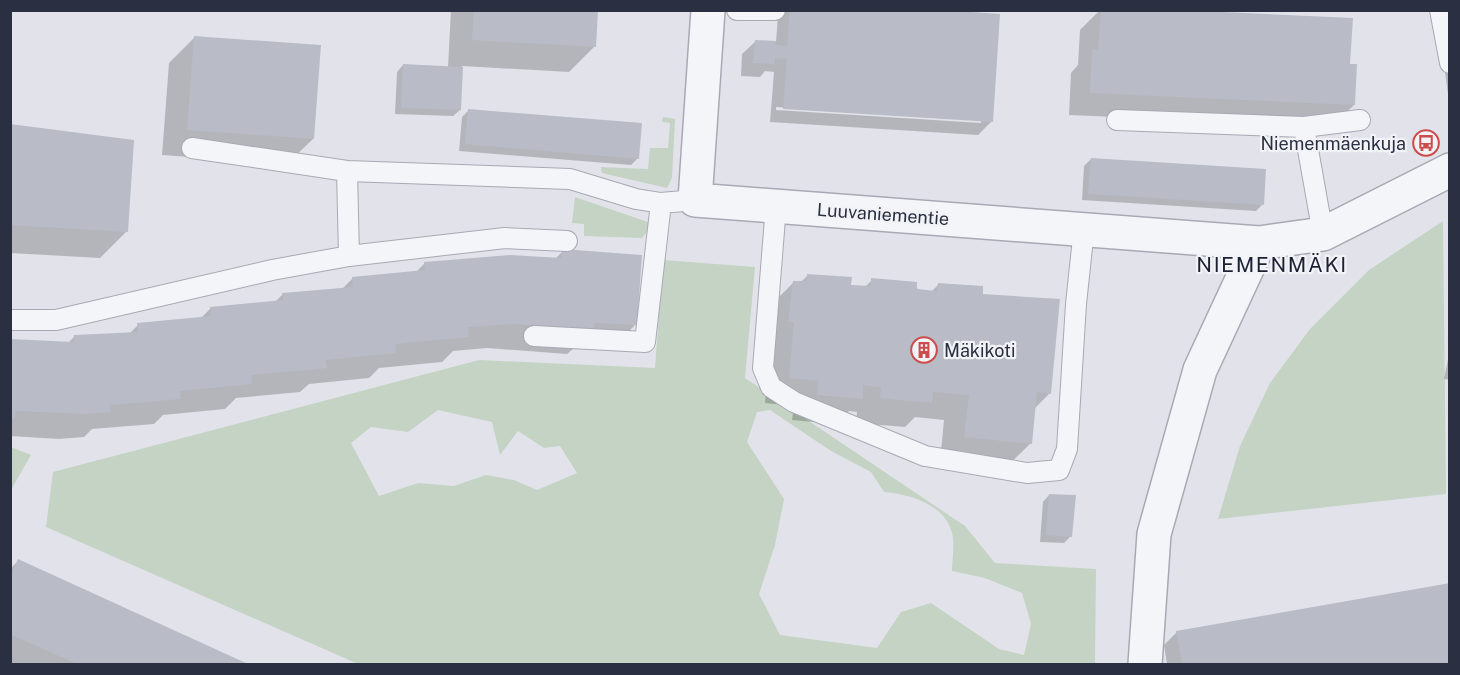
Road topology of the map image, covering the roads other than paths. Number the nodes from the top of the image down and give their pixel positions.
1 (708, 10) edge
2 (737, 10) edge
3 (775, 10) edge
4 (1440, 10) edge
5 (1449, 63) edge
6 (1117, 120) dead end
7 (1360, 120) dead end
8 (1305, 127) junction
9 (192, 148) dead end
10 (1449, 170) edge
11 (347, 171) junction
12 (695, 200) junction
13 (661, 203) junction
14 (776, 206) junction
15 (1084, 229) junction
16 (1323, 234) junction
17 (567, 241) dead end
18 (1259, 243) junction
19 (349, 256) junction
20 (10, 320) edge
21 (534, 336) dead end
22 (1145, 664) edge

1 - 12 street
2 - 3 lane
4 - 5 lane
6 - 8 lane
7 - 8 lane
8 - 16 lane
9 - 11 lane
10 - 16 street, Luuvaniementie
11 - 13 lane
11 - 19 lane
12 - 13 lane
12 - 14 street, Luuvaniementie
13 - 21 lane
14 - 15 street, Luuvaniementie
14 - 15 lane
15 - 18 street, Luuvaniementie
16 - 18 street, Luuvaniementie
17 - 19 lane
18 - 22 street
19 - 20 lane

